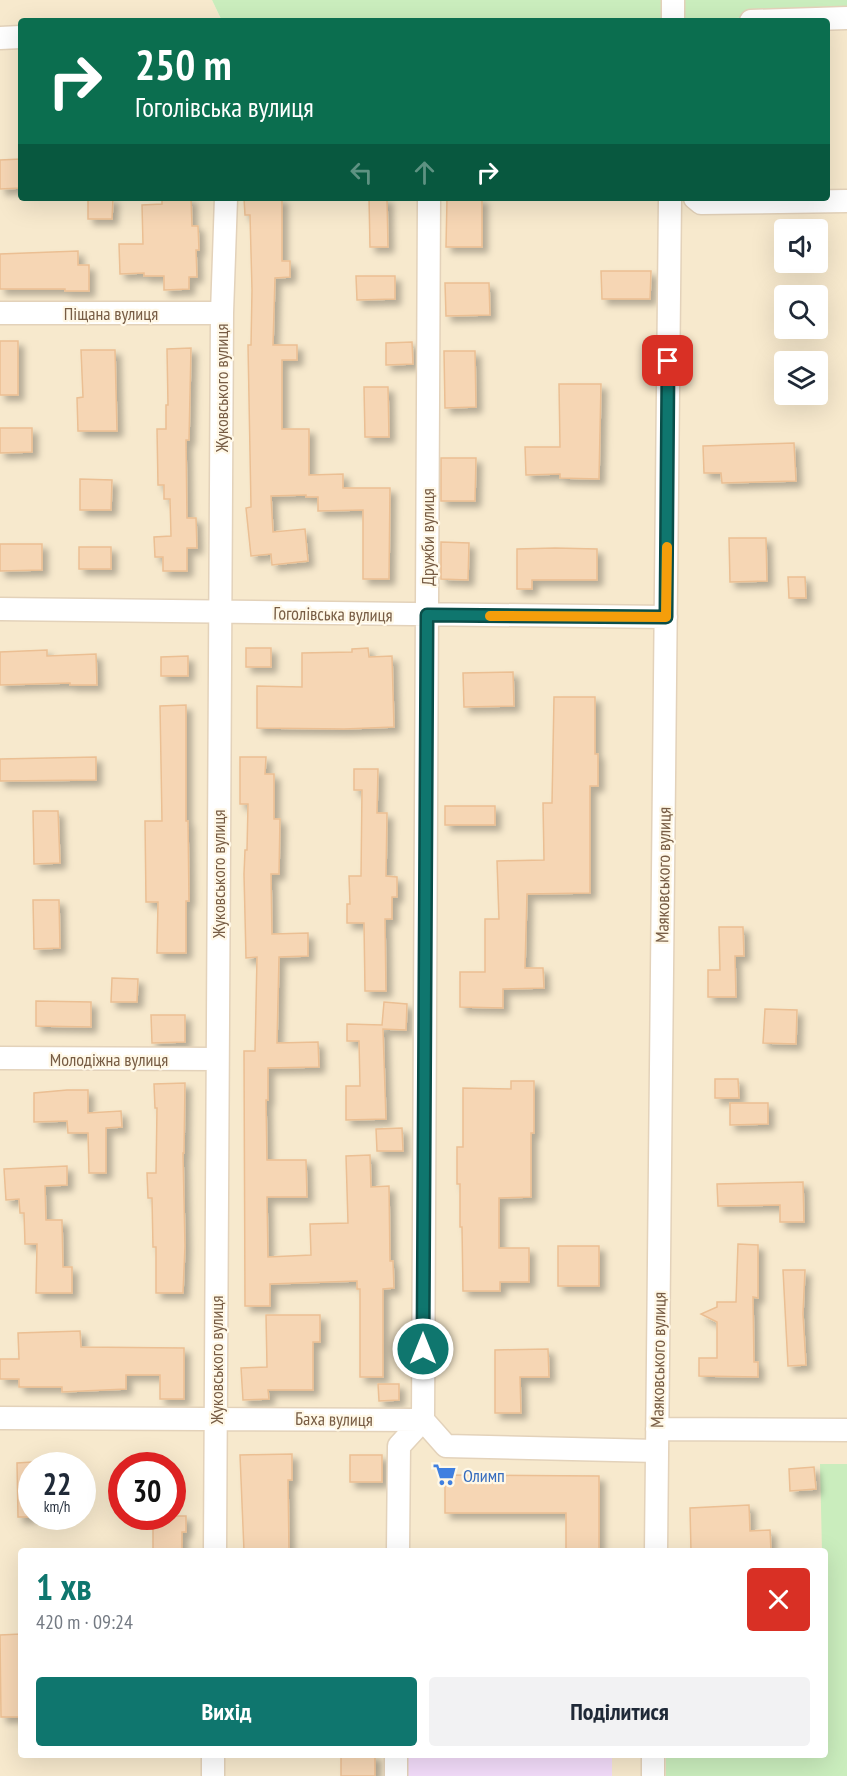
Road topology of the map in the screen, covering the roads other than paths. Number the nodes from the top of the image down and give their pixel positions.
1 (673, 0) edge
2 (673, 18) edge
3 (847, 18) edge
4 (830, 19) edge
5 (18, 37) edge
6 (0, 38) edge
7 (226, 201) edge
8 (429, 201) edge
9 (670, 201) edge
10 (698, 201) edge
11 (847, 201) edge
12 (0, 313) edge
13 (222, 313) junction
14 (0, 609) edge
15 (220, 612) junction
16 (427, 615) junction
17 (666, 617) junction
18 (0, 1059) edge
19 (217, 1059) junction
20 (0, 1418) edge
21 (215, 1418) junction
22 (423, 1420) junction
23 (847, 1430) edge
24 (657, 1440) junction
25 (215, 1548) edge
26 (398, 1548) edge
27 (656, 1548) edge
28 (213, 1758) edge
29 (396, 1758) edge
30 (654, 1758) edge
31 (213, 1776) edge
32 (396, 1776) edge
33 (653, 1776) edge

1 - 2 street
3 - 4 street
5 - 6 street
7 - 13 street, Жуковського вулиця
8 - 16 street, Дружби вулиця
9 - 17 street, Маяковського вулиця
10 - 11 street
12 - 13 street, Піщана вулиця
13 - 15 street, Жуковського вулиця
14 - 15 street, Гоголівська вулиця
15 - 16 street, Гоголівська вулиця
15 - 19 street, Жуковського вулиця
16 - 17 street, Гоголівська вулиця
16 - 22 street, Дружби вулиця
17 - 24 street, Маяковського вулиця
18 - 19 street, Молодіжна вулиця
19 - 21 street, Жуковського вулиця
20 - 21 street, Баха вулиця
21 - 22 street, Баха вулиця
21 - 25 street, Жуковського вулиця
22 - 24 street
22 - 26 street
23 - 24 street
24 - 27 street, Маяковського вулиця
28 - 31 street
29 - 32 street
30 - 33 street

